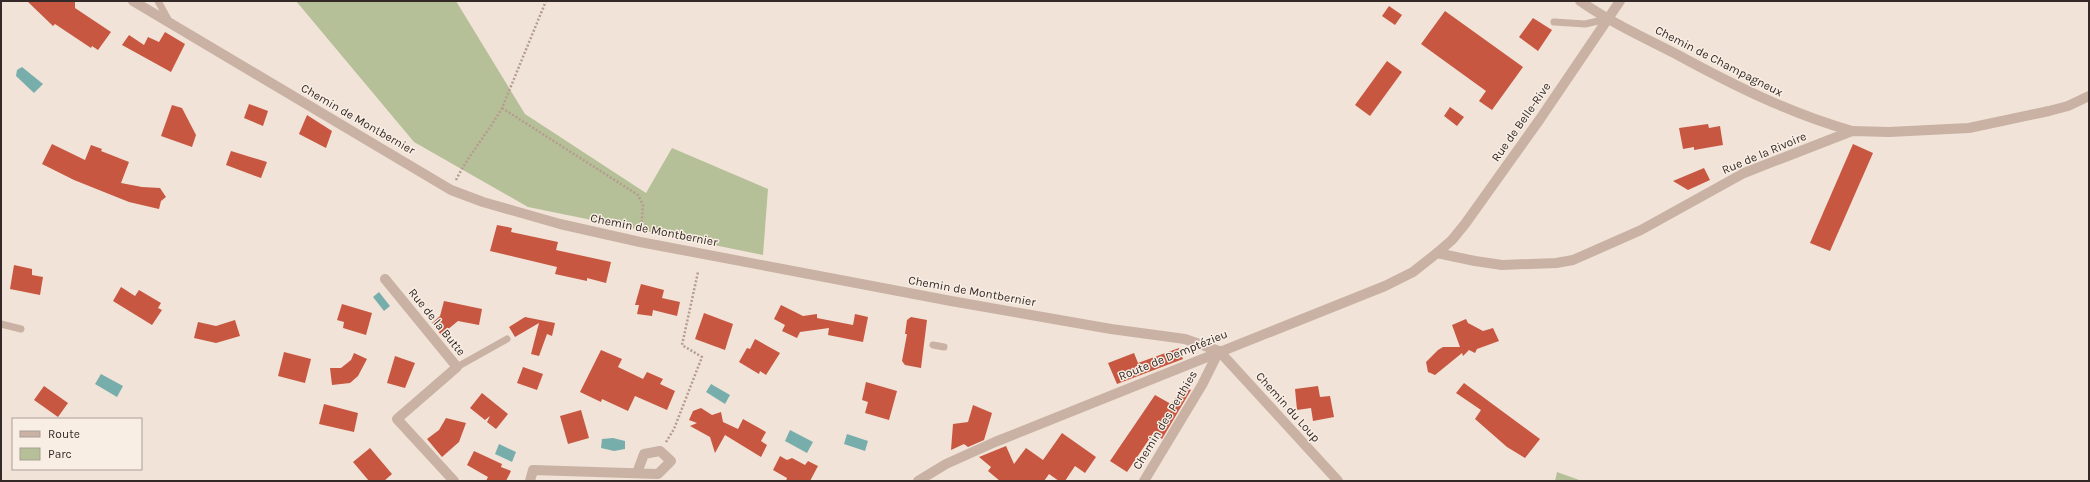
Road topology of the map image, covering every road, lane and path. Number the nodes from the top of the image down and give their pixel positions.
1 (133, 1) edge
2 (158, 1) edge
3 (546, 1) edge
4 (1580, 1) edge
5 (1620, 1) edge
6 (1607, 20) junction
7 (1554, 22) dead end
8 (170, 23) junction
9 (2089, 96) edge
10 (502, 108) junction
11 (1852, 131) junction
12 (451, 190) junction
13 (640, 242) junction
14 (1437, 253) junction
15 (698, 272) dead end
16 (385, 279) dead end
17 (1, 324) edge
18 (21, 329) dead end
19 (507, 339) dead end
20 (933, 345) dead end
21 (944, 347) dead end
22 (1219, 351) junction
23 (456, 367) junction
24 (660, 451) junction
25 (638, 473) junction
26 (454, 481) edge
27 (530, 481) edge
28 (918, 481) edge
29 (1144, 481) edge
30 (1338, 481) edge

1 - 8 street, Chemin de Montbernier
2 - 8 lane
3 - 10 path
4 - 6 street, Chemin de Champagneux
5 - 6 street, Rue de Belle-Rive
6 - 7 lane
6 - 11 street, Chemin de Champagneux
6 - 14 street, Rue de Belle-Rive
8 - 12 street, Chemin de Montbernier
9 - 11 street, Rue de la Rivoire
10 - 12 path
10 - 13 path
11 - 14 street, Rue de la Rivoire
12 - 13 street, Chemin de Montbernier
13 - 22 street, Chemin de Montbernier
14 - 22 street, Route de Demptézieu
15 - 24 path
16 - 23 street, Rue de la Butte
17 - 18 lane
19 - 23 lane
20 - 21 lane
22 - 28 street, Route de Demptézieu
22 - 29 street, Chemin des Perthies
22 - 30 street, Chemin du Loup
23 - 26 street, Rue de la Butte
24 - 25 street
24 - 25 street
25 - 27 street

